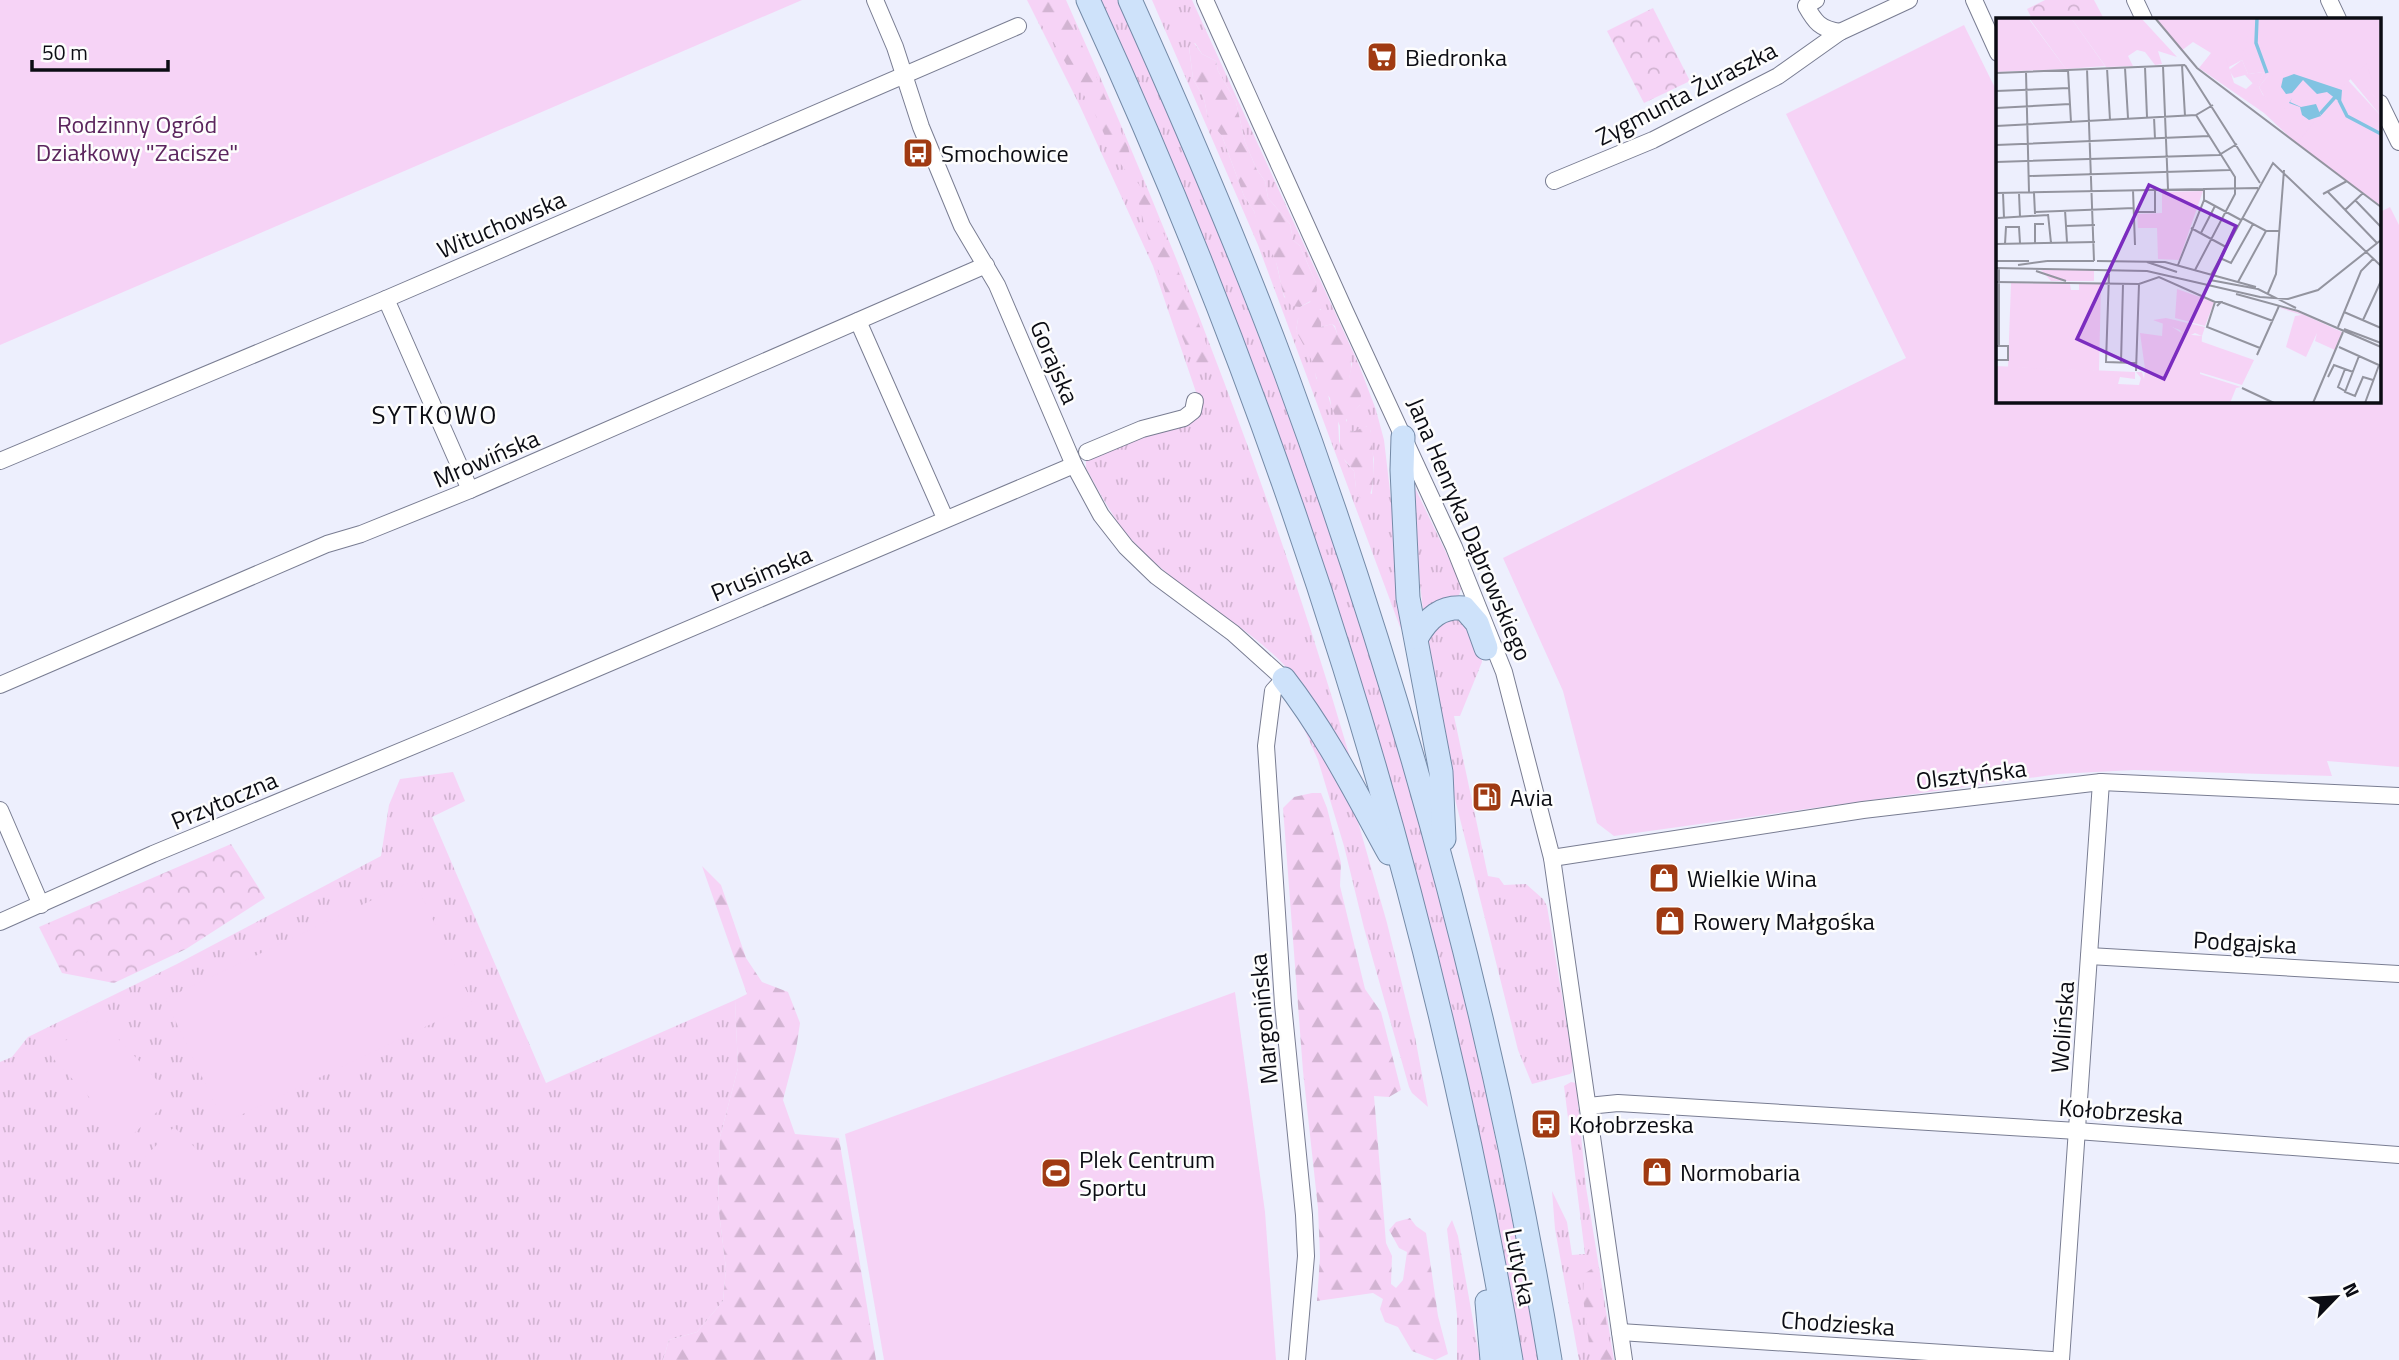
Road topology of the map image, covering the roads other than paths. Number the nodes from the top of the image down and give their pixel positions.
1 (875, 0) edge
2 (1088, 0) edge
3 (1130, 0) edge
4 (1205, 0) edge
5 (1816, 0) edge
6 (1909, 0) edge
7 (1973, 0) edge
8 (2135, 0) edge
9 (2329, 0) edge
10 (2144, 18) edge
11 (2338, 18) edge
12 (1018, 26) dead end
13 (1840, 32) junction
14 (1996, 49) edge
15 (905, 76) junction
16 (2382, 108) edge
17 (2399, 142) edge
18 (1554, 181) dead end
19 (986, 265) junction
20 (386, 299) junction
21 (858, 321) junction
22 (1195, 401) dead end
23 (1403, 437) junction
24 (1087, 452) dead end
25 (0, 461) edge
26 (1074, 465) junction
27 (470, 490) junction
28 (945, 519) junction
29 (1417, 637) junction
30 (1486, 648) dead end
31 (1284, 679) junction
32 (0, 685) edge
33 (466, 724) joint
34 (2101, 782) junction
35 (2399, 796) edge
36 (0, 810) edge
37 (1552, 858) junction
38 (1446, 881) junction
39 (1408, 890) junction
40 (41, 905) junction
41 (0, 922) edge
42 (2089, 956) junction
43 (2399, 974) edge
44 (1588, 1106) junction
45 (2077, 1131) junction
46 (2399, 1155) edge
47 (1478, 1184) junction
48 (1620, 1332) junction
49 (1894, 1355) edge
50 (1550, 1359) edge
51 (1297, 1360) edge
52 (1492, 1360) edge
53 (1511, 1360) edge
54 (1624, 1360) edge
55 (2052, 1360) edge
56 (2062, 1360) edge

1 - 15 street, Gorajska
2 - 39 main road
3 - 38 main road
4 - 23 street, Jana Henryka Dąbrowskiego
5 - 13 street
6 - 13 street, Zygmunta Żuraszka
7 - 14 street
8 - 10 street
9 - 11 street
12 - 15 street, Wituchowska
13 - 18 street, Zygmunta Żuraszka
15 - 19 street, Gorajska
15 - 20 street, Wituchowska
16 - 17 street
19 - 21 street, Mrowińska
19 - 26 street, Gorajska
20 - 25 street, Wituchowska
20 - 27 street
21 - 27 street, Mrowińska
21 - 28 street
22 - 24 street
23 - 29 main road
23 - 37 street, Jana Henryka Dąbrowskiego
26 - 28 street, Prusimska
26 - 31 street, Gorajska
27 - 32 street, Mrowińska
28 - 33 street, Prusimska
29 - 30 main road
29 - 38 main road
31 - 39 main road
31 - 51 street, Margonińska
33 - 40 street, Przytoczna
34 - 35 street, Olsztyńska
34 - 37 street, Olsztyńska
34 - 42 street, Wolińska
36 - 40 street
37 - 44 street, Jana Henryka Dąbrowskiego
38 - 50 main road
39 - 47 main road
40 - 41 street, Przytoczna
42 - 43 street, Podgajska
42 - 45 street, Wolińska
44 - 45 street, Kołobrzeska
44 - 48 street, Jana Henryka Dąbrowskiego
45 - 46 street, Kołobrzeska
45 - 56 street, Wolińska
47 - 52 main road
47 - 53 main road, Lutycka
48 - 49 street, Chodzieska
48 - 54 street, Jana Henryka Dąbrowskiego
49 - 55 street, Chodzieska

